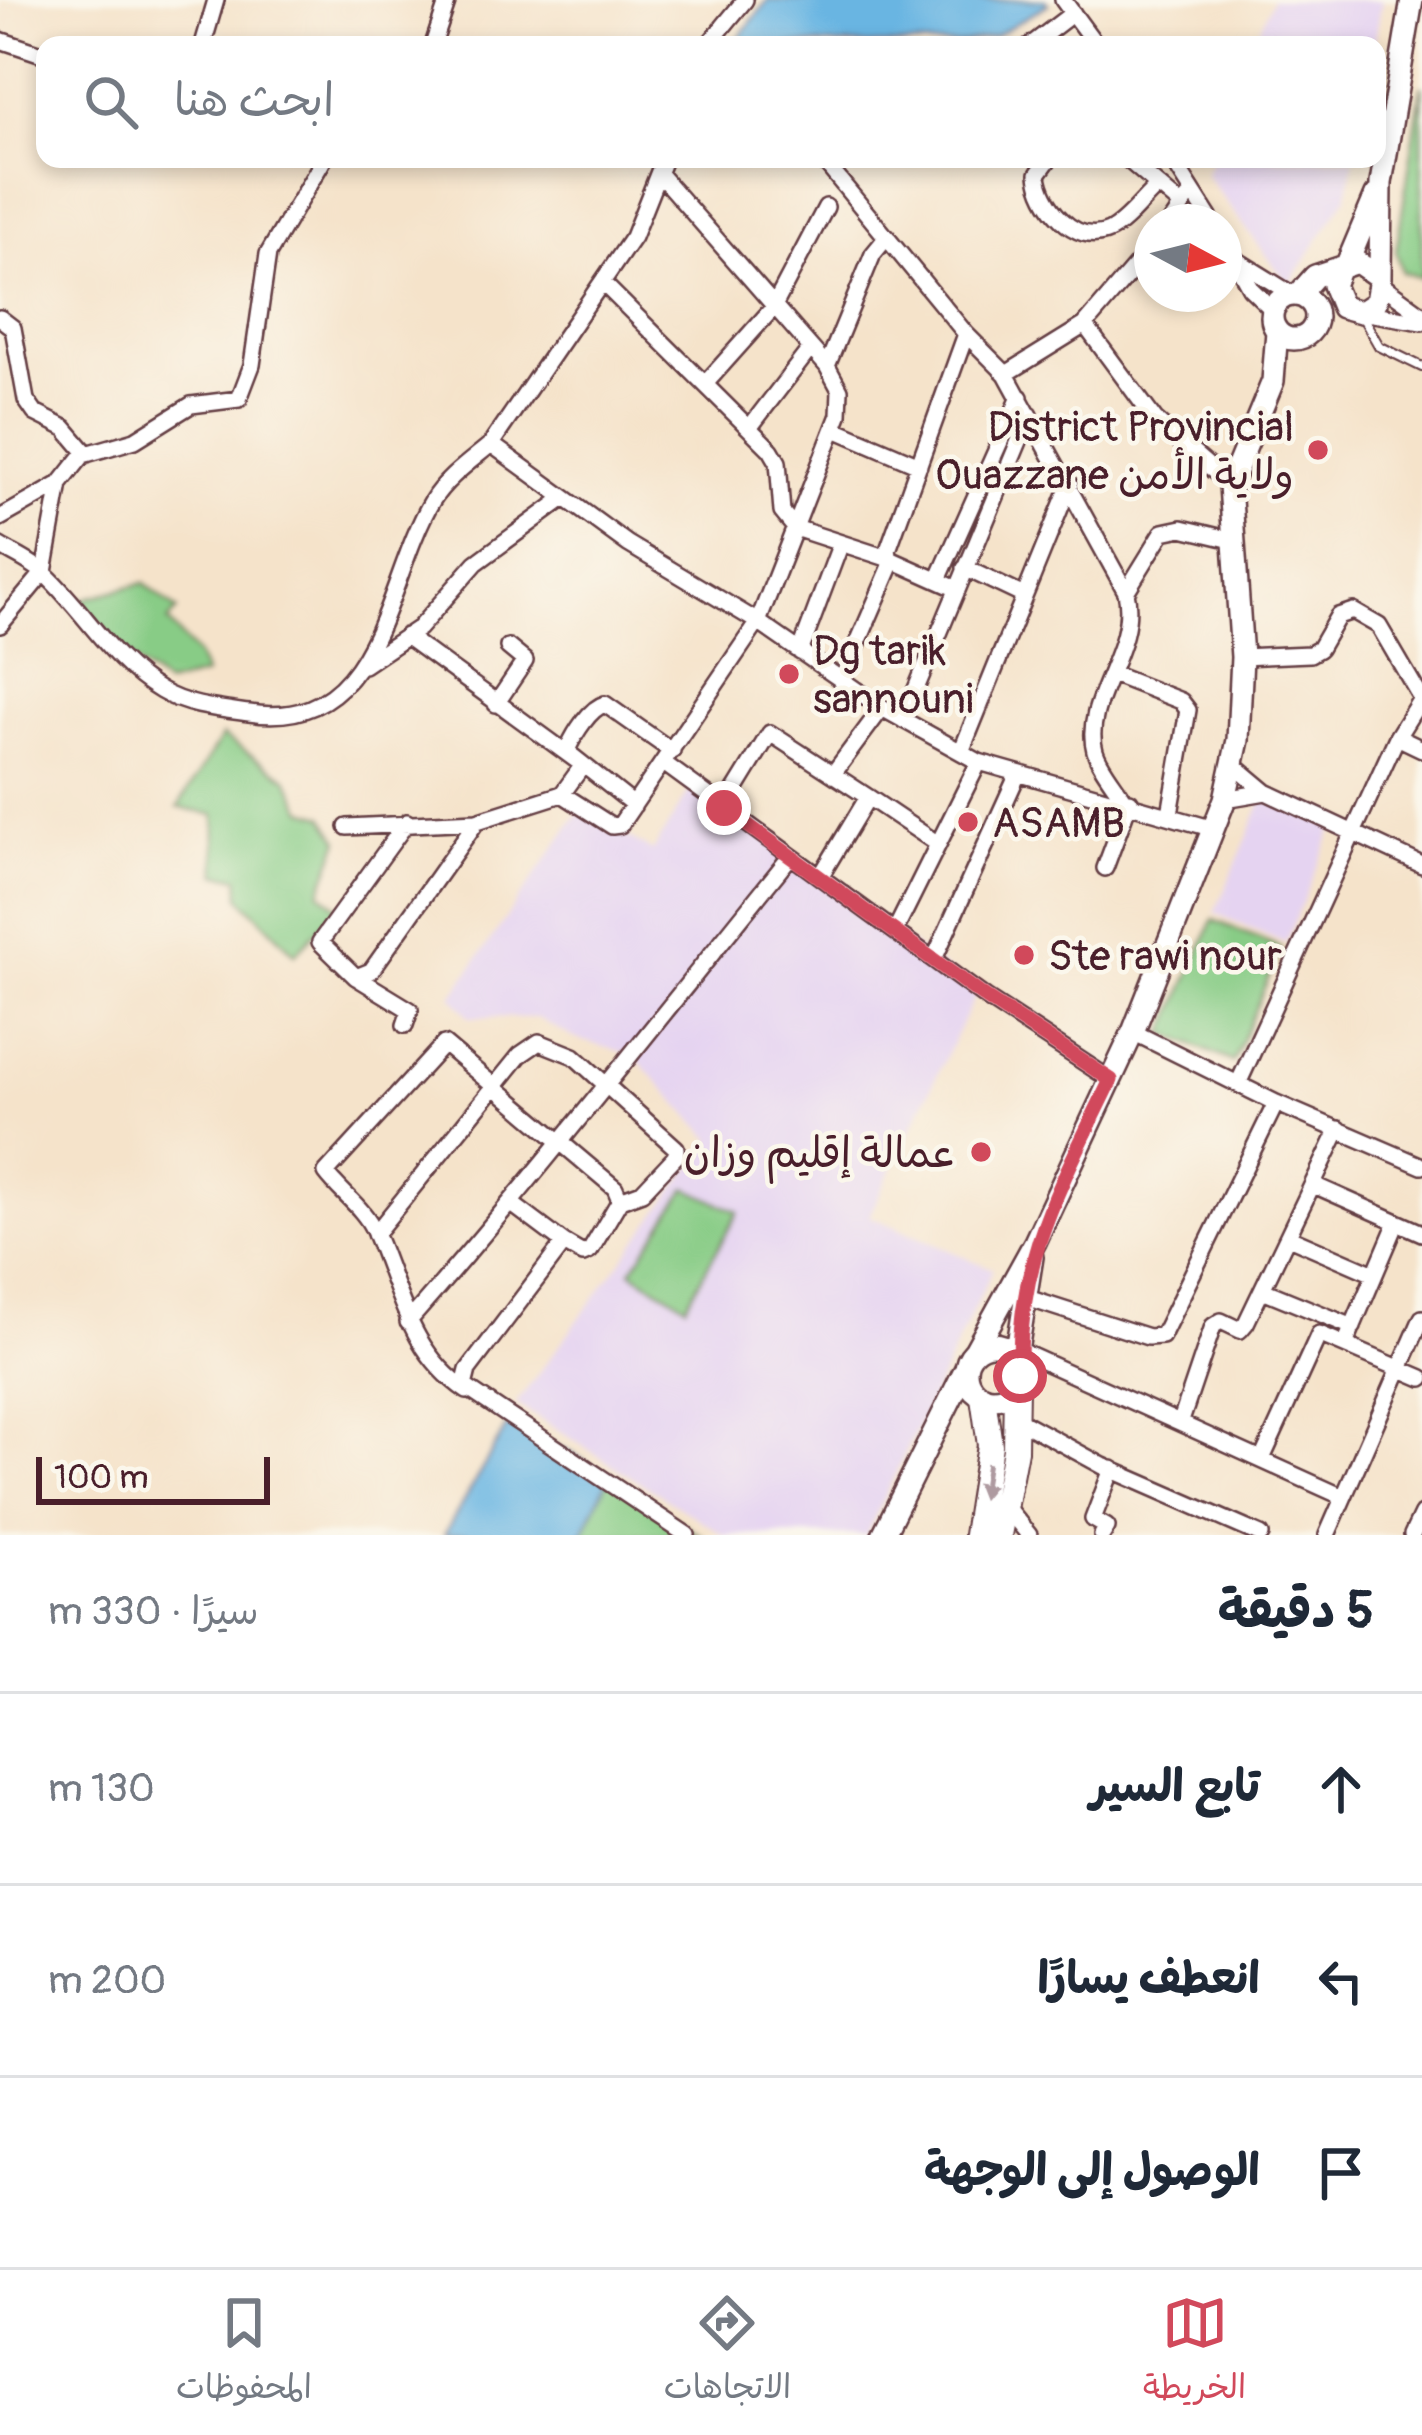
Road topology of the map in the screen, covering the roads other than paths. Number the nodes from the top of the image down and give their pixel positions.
1 (216, 0) edge
2 (448, 0) edge
3 (745, 0) edge
4 (1412, 0) edge
5 (1067, 4) edge
6 (205, 36) edge
7 (436, 36) edge
8 (715, 36) edge
9 (1039, 36) edge
10 (1090, 36) edge
11 (0, 40) edge
12 (36, 52) edge
13 (1386, 153) edge
14 (319, 168) edge
15 (662, 168) edge
16 (663, 168) edge
17 (830, 168) edge
18 (1044, 168) edge
19 (1137, 168) edge
20 (1175, 168) edge
21 (1384, 168) edge
22 (1381, 183) junction
23 (1158, 186) junction
24 (1187, 198) junction
25 (1183, 204) edge
26 (1193, 204) edge
27 (826, 207) dead end
28 (887, 237) junction
29 (1242, 263) edge
30 (1343, 267) junction
31 (1134, 268) edge
32 (1242, 273) edge
33 (602, 282) junction
34 (1381, 282) junction
35 (1295, 295) junction
36 (773, 308) junction
37 (1359, 312) junction
38 (0, 318) edge
39 (1422, 318) edge
40 (1275, 320) junction
41 (1085, 326) junction
42 (1310, 332) junction
43 (966, 334) junction
44 (810, 349) junction
45 (827, 366) junction
46 (1422, 367) edge
47 (1006, 374) junction
48 (705, 384) junction
49 (1020, 397) junction
50 (1267, 397) junction
51 (1030, 416) junction
52 (750, 427) junction
53 (835, 429) junction
54 (491, 444) junction
55 (87, 454) junction
56 (920, 465) junction
57 (60, 484) junction
58 (1070, 484) junction
59 (1230, 485) junction
60 (563, 499) junction
61 (0, 518) edge
62 (795, 528) junction
63 (1232, 540) junction
64 (841, 543) junction
65 (0, 546) edge
66 (890, 559) junction
67 (965, 568) junction
68 (44, 572) junction
69 (938, 580) junction
70 (957, 589) junction
71 (1126, 592) junction
72 (1024, 596) junction
73 (758, 622) junction
74 (0, 625) edge
75 (406, 636) junction
76 (508, 647) dead end
77 (800, 652) junction
78 (1242, 657) junction
79 (352, 673) junction
80 (1112, 674) junction
81 (841, 682) junction
82 (1422, 698) edge
83 (496, 704) junction
84 (882, 708) junction
85 (903, 720) junction
86 (1397, 737) junction
87 (1422, 749) edge
88 (961, 752) junction
89 (669, 758) junction
90 (979, 762) junction
91 (583, 765) junction
92 (1234, 766) junction
93 (833, 774) junction
94 (1018, 776) junction
95 (1266, 793) junction
96 (562, 794) junction
97 (868, 797) junction
98 (1225, 799) junction
99 (1127, 801) junction
100 (634, 805) junction
101 (724, 808) junction
102 (1170, 814) junction
103 (477, 821) junction
104 (407, 822) junction
105 (347, 827) dead end
106 (1214, 829) junction
107 (1352, 834) junction
108 (938, 844) junction
109 (790, 857) junction
110 (1422, 865) edge
111 (1105, 868) dead end
112 (820, 878) junction
113 (895, 931) junction
114 (935, 956) junction
115 (356, 977) junction
116 (405, 1025) dead end
117 (1133, 1032) junction
118 (1111, 1080) junction
119 (603, 1083) junction
120 (1238, 1084) junction
121 (493, 1089) junction
122 (1276, 1102) junction
123 (1339, 1129) junction
124 (562, 1146) junction
125 (1422, 1166) edge
126 (1313, 1185) junction
127 (620, 1200) junction
128 (512, 1204) junction
129 (1397, 1222) junction
130 (1422, 1233) edge
131 (376, 1234) junction
132 (1291, 1238) junction
133 (1035, 1242) junction
134 (564, 1243) junction
135 (1374, 1274) junction
136 (1265, 1291) junction
137 (1027, 1298) junction
138 (1422, 1318) edge
139 (408, 1322) junction
140 (1349, 1335) junction
141 (976, 1349) junction
142 (1017, 1353) junction
143 (1403, 1366) junction
144 (1422, 1378) edge
145 (973, 1386) junction
146 (1016, 1386) junction
147 (467, 1391) junction
148 (1017, 1419) junction
149 (1181, 1421) junction
150 (1262, 1459) junction
151 (1112, 1469) junction
152 (1342, 1496) junction
153 (1006, 1507) junction
154 (1422, 1514) edge
155 (1258, 1534) edge
156 (687, 1535) edge
157 (883, 1535) edge
158 (897, 1535) edge
159 (976, 1535) edge
160 (999, 1535) edge
161 (1029, 1535) edge
162 (1102, 1535) edge
163 (1327, 1535) edge
164 (1412, 1535) edge

1 - 6 street
2 - 7 street
3 - 8 street
4 - 13 main road
5 - 9 street
5 - 10 street
11 - 12 street
14 - 55 street
15 - 33 street
16 - 36 street
17 - 28 street
18 - 23 street
19 - 23 street
20 - 24 street
21 - 22 main road
22 - 30 main road
22 - 34 main road
23 - 24 street
24 - 25 street
24 - 26 street
27 - 36 street
28 - 43 street
28 - 45 street
29 - 35 street
30 - 34 main road
30 - 35 main road
30 - 37 main road
31 - 41 street
32 - 40 street
33 - 48 street
33 - 54 street
34 - 37 main road
34 - 39 street
35 - 40 main road
35 - 42 main road
36 - 44 street
36 - 48 street
37 - 39 street
37 - 42 main road
37 - 46 lane
38 - 55 street
40 - 42 main road
40 - 50 main road
41 - 47 street
41 - 59 street
42 - 50 main road
43 - 47 street
43 - 56 street
44 - 45 street
44 - 52 street
45 - 53 street
47 - 49 street
48 - 52 street
49 - 51 street
49 - 69 street
50 - 59 main road
51 - 58 street
51 - 67 street
52 - 62 street
53 - 56 street
53 - 62 street
54 - 60 street
54 - 79 street
55 - 57 street
56 - 66 street
57 - 61 street
57 - 68 street
58 - 71 street
58 - 72 street
59 - 63 main road
60 - 73 street
60 - 75 street
62 - 64 street
62 - 73 street
63 - 71 street
63 - 78 main road
64 - 66 street
64 - 77 street
65 - 68 street
66 - 69 street
66 - 81 street
67 - 70 street
67 - 72 street
68 - 74 street
68 - 79 street
69 - 70 street
70 - 85 street
71 - 80 street
72 - 88 street
73 - 77 street
73 - 89 street
75 - 79 street
75 - 83 street
76 - 83 street
77 - 81 street
78 - 82 street
78 - 92 main road
80 - 99 street
80 - 102 street
81 - 84 street
82 - 86 street
83 - 91 street
84 - 85 street
84 - 93 street
85 - 88 street
86 - 87 street
86 - 107 street
88 - 90 street
89 - 91 street
89 - 100 street
89 - 101 street
90 - 94 street
90 - 108 street
91 - 96 street
91 - 100 street
92 - 95 street
92 - 98 main road
93 - 97 street
93 - 101 street
94 - 99 street
94 - 114 street
95 - 98 street
95 - 107 street
96 - 100 street
96 - 103 street
97 - 108 street
97 - 112 street
98 - 106 main road
99 - 102 street
99 - 111 street
101 - 109 street
102 - 106 street
103 - 104 street
103 - 115 street
104 - 105 street
104 - 115 street
106 - 117 main road
107 - 110 street
107 - 120 street
108 - 113 street
109 - 112 street
109 - 119 street
112 - 113 street
113 - 114 street
114 - 118 street
115 - 116 street
117 - 118 main road
117 - 120 street
118 - 133 main road
119 - 121 street
119 - 124 street
119 - 127 street
120 - 122 street
121 - 124 street
121 - 131 street
121 - 131 street
122 - 123 street
122 - 137 street
123 - 125 street
123 - 126 street
124 - 127 street
124 - 128 street
126 - 129 street
126 - 132 street
127 - 134 street
128 - 134 street
128 - 139 street
129 - 130 street
129 - 135 street
131 - 139 street
132 - 135 street
132 - 136 street
133 - 137 main road
133 - 141 main road
134 - 147 street
135 - 140 street
136 - 140 street
136 - 149 street
137 - 142 main road
138 - 143 street
139 - 147 street
140 - 143 street
140 - 150 street
141 - 142 main road
141 - 145 main road
142 - 146 main road
142 - 149 street
143 - 144 street
143 - 152 street
145 - 146 main road
145 - 157 main road
145 - 158 main road
145 -> 159 main road
146 - 148 main road
147 - 156 street
148 - 151 street
148 - 153 main road
149 - 150 street
150 - 152 street
151 - 155 street
151 - 162 street
152 - 163 street
153 - 160 main road
153 - 161 street
154 - 164 street

